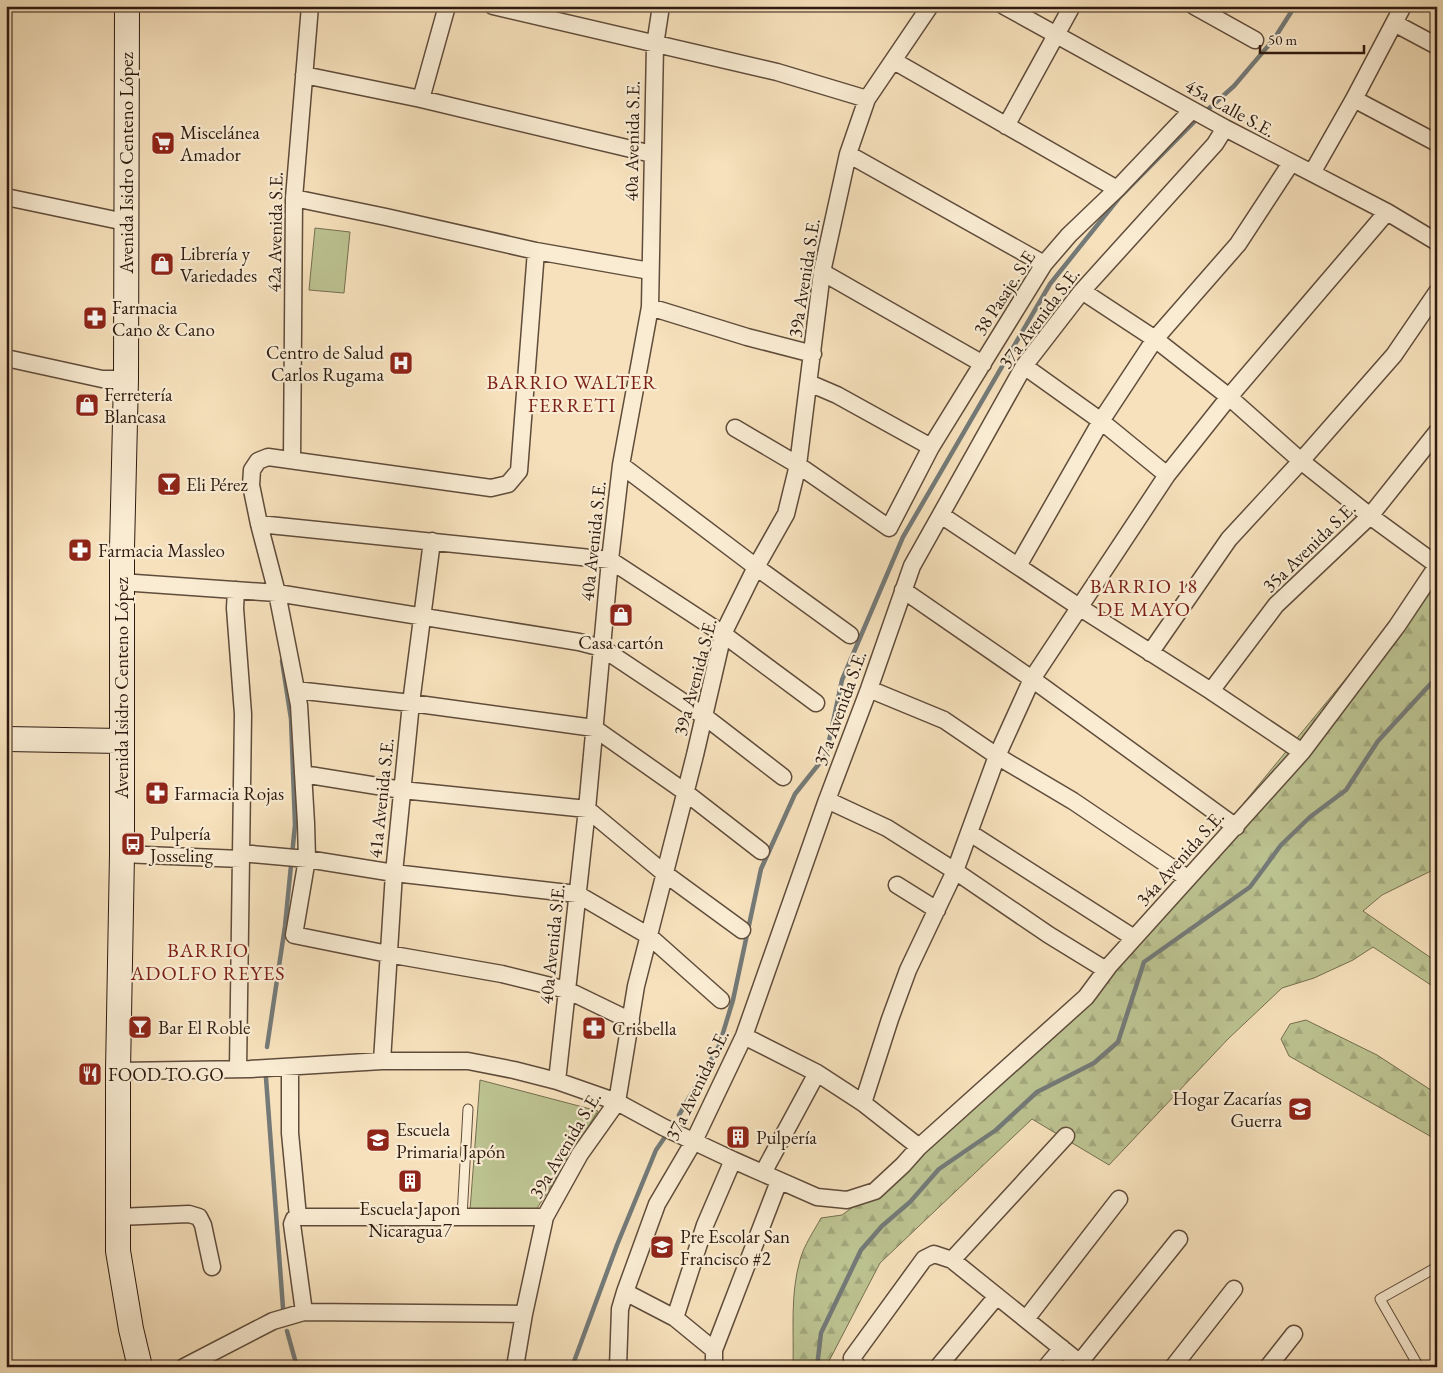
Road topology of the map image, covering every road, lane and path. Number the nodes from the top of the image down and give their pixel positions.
1 (127, 6) edge
2 (310, 6) edge
3 (447, 6) edge
4 (493, 6) edge
5 (661, 6) edge
6 (930, 6) edge
7 (1004, 6) edge
8 (1072, 6) edge
9 (1194, 6) edge
10 (1403, 6) edge
11 (1394, 23) junction
12 (1056, 35) junction
13 (1255, 40) dead end
14 (654, 45) junction
15 (1437, 46) edge
16 (894, 61) junction
17 (304, 75) junction
18 (421, 99) junction
19 (867, 99) junction
20 (1354, 100) junction
21 (1198, 114) junction
22 (1006, 126) junction
23 (1224, 128) junction
24 (1437, 143) edge
25 (652, 154) junction
26 (848, 154) junction
27 (1291, 163) junction
28 (1312, 173) junction
29 (1117, 189) junction
30 (6, 197) edge
31 (294, 198) junction
32 (1387, 212) junction
33 (125, 222) junction
34 (1437, 242) edge
35 (536, 251) junction
36 (1044, 264) junction
37 (650, 271) junction
38 (822, 272) junction
39 (1082, 291) junction
40 (1437, 292) edge
41 (650, 307) junction
42 (1155, 339) junction
43 (813, 354) junction
44 (6, 358) edge
45 (983, 364) junction
46 (1024, 366) junction
47 (126, 379) junction
48 (809, 383) junction
49 (1229, 397) junction
50 (1101, 421) junction
51 (736, 428) dead end
52 (1437, 432) edge
53 (931, 447) junction
54 (292, 460) junction
55 (1301, 461) junction
56 (622, 465) junction
57 (798, 465) junction
58 (1167, 475) junction
59 (941, 515) junction
60 (1370, 516) junction
61 (259, 524) junction
62 (432, 541) junction
63 (610, 560) junction
64 (1437, 565) edge
65 (1018, 566) junction
66 (756, 567) junction
67 (122, 582) junction
68 (236, 590) junction
69 (903, 590) junction
70 (277, 593) junction
71 (1079, 608) junction
72 (422, 616) junction
73 (723, 634) junction
74 (850, 635) dead end
75 (602, 648) junction
76 (1150, 653) junction
77 (1032, 679) junction
78 (869, 689) junction
79 (296, 690) junction
80 (1211, 691) junction
81 (816, 702) dead end
82 (411, 703) junction
83 (704, 716) junction
84 (594, 728) junction
85 (6, 739) edge
86 (121, 741) junction
87 (1302, 752) junction
88 (997, 756) junction
89 (303, 774) junction
90 (783, 777) dead end
91 (402, 790) junction
92 (686, 792) junction
93 (827, 800) junction
94 (587, 809) junction
95 (1236, 827) junction
96 (970, 833) junction
97 (762, 851) dead end
98 (122, 854) junction
99 (241, 856) junction
100 (307, 859) junction
101 (955, 871) junction
102 (394, 873) junction
103 (664, 873) junction
104 (1187, 878) junction
105 (897, 885) dead end
106 (577, 894) junction
107 (937, 910) junction
108 (742, 930) dead end
109 (649, 936) junction
110 (1134, 938) junction
111 (388, 954) junction
112 (1106, 970) junction
113 (567, 990) junction
114 (722, 1000) dead end
115 (631, 1021) junction
116 (744, 1036) junction
117 (382, 1061) junction
118 (290, 1067) junction
119 (238, 1069) junction
120 (118, 1071) junction
121 (817, 1073) junction
122 (557, 1081) junction
123 (617, 1102) junction
124 (863, 1103) junction
125 (468, 1110) dead end
126 (1066, 1136) dead end
127 (694, 1141) junction
128 (919, 1147) junction
129 (733, 1160) junction
130 (763, 1173) junction
131 (779, 1180) junction
132 (1119, 1199) dead end
133 (118, 1217) junction
134 (298, 1217) junction
135 (462, 1217) junction
136 (545, 1217) junction
137 (1179, 1239) dead end
138 (952, 1260) junction
139 (212, 1267) dead end
140 (1437, 1267) edge
141 (1234, 1289) dead end
142 (625, 1292) junction
143 (997, 1296) junction
144 (304, 1312) junction
145 (524, 1314) junction
146 (675, 1318) junction
147 (1026, 1319) junction
148 (1294, 1334) dead end
149 (1062, 1348) junction
150 (714, 1350) junction
151 (1082, 1364) edge
152 (140, 1367) edge
153 (184, 1367) edge
154 (516, 1367) edge
155 (618, 1367) edge
156 (714, 1367) edge
157 (858, 1367) edge
158 (938, 1367) edge
159 (1046, 1367) edge
160 (1174, 1367) edge
161 (1268, 1367) edge
162 (1419, 1367) edge

1 - 33 street, Avenida Isidro Centeno López
2 - 17 street, 42a Avenida S.E.
3 - 18 street
4 - 14 street
5 - 14 street, 40a Avenida S.E.
6 - 16 street, 39a Avenida S.E.
7 - 12 street, 45a Calle S.E.
8 - 12 street
9 - 13 street
10 - 11 street
11 - 15 street
11 - 20 street
12 - 21 street, 45a Calle S.E.
12 - 22 street
14 - 19 street
14 - 25 street, 40a Avenida S.E.
16 - 19 street, 39a Avenida S.E.
16 - 22 street
17 - 18 street
17 - 31 street, 42a Avenida S.E.
18 - 25 street
19 - 26 street, 39a Avenida S.E.
20 - 24 street
20 - 28 street
21 - 23 street, 45a Calle S.E.
21 - 29 street, 38 Pasaje. S.E
22 - 29 street
23 - 27 street, 45a Calle S.E.
23 - 39 street, 37a Avenida S.E.
25 - 37 street, 40a Avenida S.E.
26 - 36 street
26 - 38 street, 39a Avenida S.E.
27 - 28 street, 45a Calle S.E.
27 - 42 street
28 - 32 street, 45a Calle S.E.
29 - 36 street, 38 Pasaje. S.E
30 - 33 street
31 - 35 street
31 - 54 street, 42a Avenida S.E.
32 - 34 street, 45a Calle S.E.
32 - 49 street
33 - 47 street, Avenida Isidro Centeno López
35 - 37 street
35 - 54 street
36 - 45 street, 38 Pasaje. S.E
37 - 41 street, 40a Avenida S.E.
38 - 43 street, 39a Avenida S.E.
38 - 45 street
39 - 42 street
39 - 46 street, 37a Avenida S.E.
40 - 55 street
41 - 43 street
41 - 56 street, 40a Avenida S.E.
42 - 49 street
42 - 50 street
43 - 48 street, 39a Avenida S.E.
44 - 47 street
45 - 53 street, 38 Pasaje. S.E
46 - 50 street
46 - 59 street, 37a Avenida S.E.
47 - 67 street, Avenida Isidro Centeno López
48 - 53 street
48 - 57 street, 39a Avenida S.E.
49 - 55 street
49 - 58 street
50 - 58 street
50 - 65 street
51 - 57 street
52 - 60 street, 35a Avenida S.E.
53 - 57 street, 38 Pasaje. S.E
54 - 61 street
55 - 60 street
55 - 76 street
56 - 63 street, 40a Avenida S.E.
56 - 66 street
57 - 66 street, 39a Avenida S.E.
58 - 71 street
59 - 65 street
59 - 69 street, 37a Avenida S.E.
60 - 64 street
60 - 80 street, 35a Avenida S.E.
61 - 62 street
61 - 70 street
62 - 63 street
62 - 72 street, 41a Avenida S.E.
63 - 73 street
63 - 75 street, 40a Avenida S.E.
64 - 87 street, 34a Avenida S.E.
65 - 71 street
66 - 73 street, 39a Avenida S.E.
66 - 74 street
67 - 68 street
67 - 86 street, Avenida Isidro Centeno López
68 - 70 street
68 - 99 street
69 - 77 street
69 - 78 street, 37a Avenida S.E.
70 - 72 street
70 - 79 street
71 - 76 street
71 - 77 street
72 - 75 street
72 - 82 street, 41a Avenida S.E.
73 - 81 street
73 - 83 street, 39a Avenida S.E.
75 - 83 street
75 - 84 street, 40a Avenida S.E.
76 - 80 street
77 - 88 street
77 - 95 street
78 - 88 street
78 - 93 street, 37a Avenida S.E.
79 - 82 street
79 - 89 street
80 - 87 street
82 - 84 street
82 - 91 street, 41a Avenida S.E.
83 - 90 street
83 - 92 street, 39a Avenida S.E.
84 - 92 street
84 - 94 street, 40a Avenida S.E.
85 - 86 street
86 - 98 street, Avenida Isidro Centeno López
87 - 95 street, 34a Avenida S.E.
88 - 96 street
88 - 104 street
89 - 91 street
89 - 100 street
91 - 94 street
91 - 102 street, 41a Avenida S.E.
92 - 97 street
92 - 103 street, 39a Avenida S.E.
93 - 101 street
93 - 116 street, 37a Avenida S.E.
94 - 103 street
94 - 106 street, 40a Avenida S.E.
95 - 104 street, 34a Avenida S.E.
96 - 101 street
96 - 110 street
98 - 99 street
98 - 120 street, Avenida Isidro Centeno López
99 - 100 street
99 - 119 street
100 - 102 street
100 - 111 street
101 - 107 street
101 - 112 street
102 - 106 street
102 - 111 street, 41a Avenida S.E.
103 - 108 street
103 - 109 street, 39a Avenida S.E.
104 - 110 street, 34a Avenida S.E.
105 - 107 street
106 - 109 street
106 - 113 street, 40a Avenida S.E.
107 - 124 street
109 - 114 street
109 - 115 street, 39a Avenida S.E.
110 - 112 street, 34a Avenida S.E.
111 - 113 street
111 - 117 street, 41a Avenida S.E.
112 - 128 street, 34a Avenida S.E.
113 - 115 street
113 - 122 street, 40a Avenida S.E.
115 - 123 street, 39a Avenida S.E.
116 - 121 street
116 - 127 street, 37a Avenida S.E.
117 - 118 street, 34a Avenida S.E.
117 - 122 street, 34a Avenida S.E.
118 - 119 street, 34a Avenida S.E.
118 - 134 street
119 - 120 street, 34a Avenida S.E.
120 - 133 street, Avenida Isidro Centeno López
121 - 124 street
121 - 130 street
122 - 123 street, 34a Avenida S.E.
123 - 127 street, 34a Avenida S.E.
123 - 136 street, 39a Avenida S.E.
124 - 128 street
125 - 135 lane
126 - 138 street
127 - 129 street, 34a Avenida S.E.
127 - 142 street, 37a Avenida S.E.
128 - 131 street, 34a Avenida S.E.
129 - 130 street, 34a Avenida S.E.
129 - 146 street
130 - 131 street, 34a Avenida S.E.
131 - 150 street
132 - 147 street
133 - 139 street
133 - 152 street, Avenida Isidro Centeno López
134 - 135 street
134 - 144 street
135 - 136 street
136 - 145 street, 39a Avenida S.E.
137 - 151 street
138 - 143 street
138 - 157 street
140 - 162 lane
141 - 160 street
142 - 146 street
142 - 155 street, 37a Avenida S.E.
143 - 147 street
143 - 158 street
144 - 145 street
144 - 153 street
145 - 154 street, 39a Avenida S.E.
146 - 150 street
147 - 149 street
148 - 161 street
149 - 151 street
149 - 159 street
150 - 156 street

